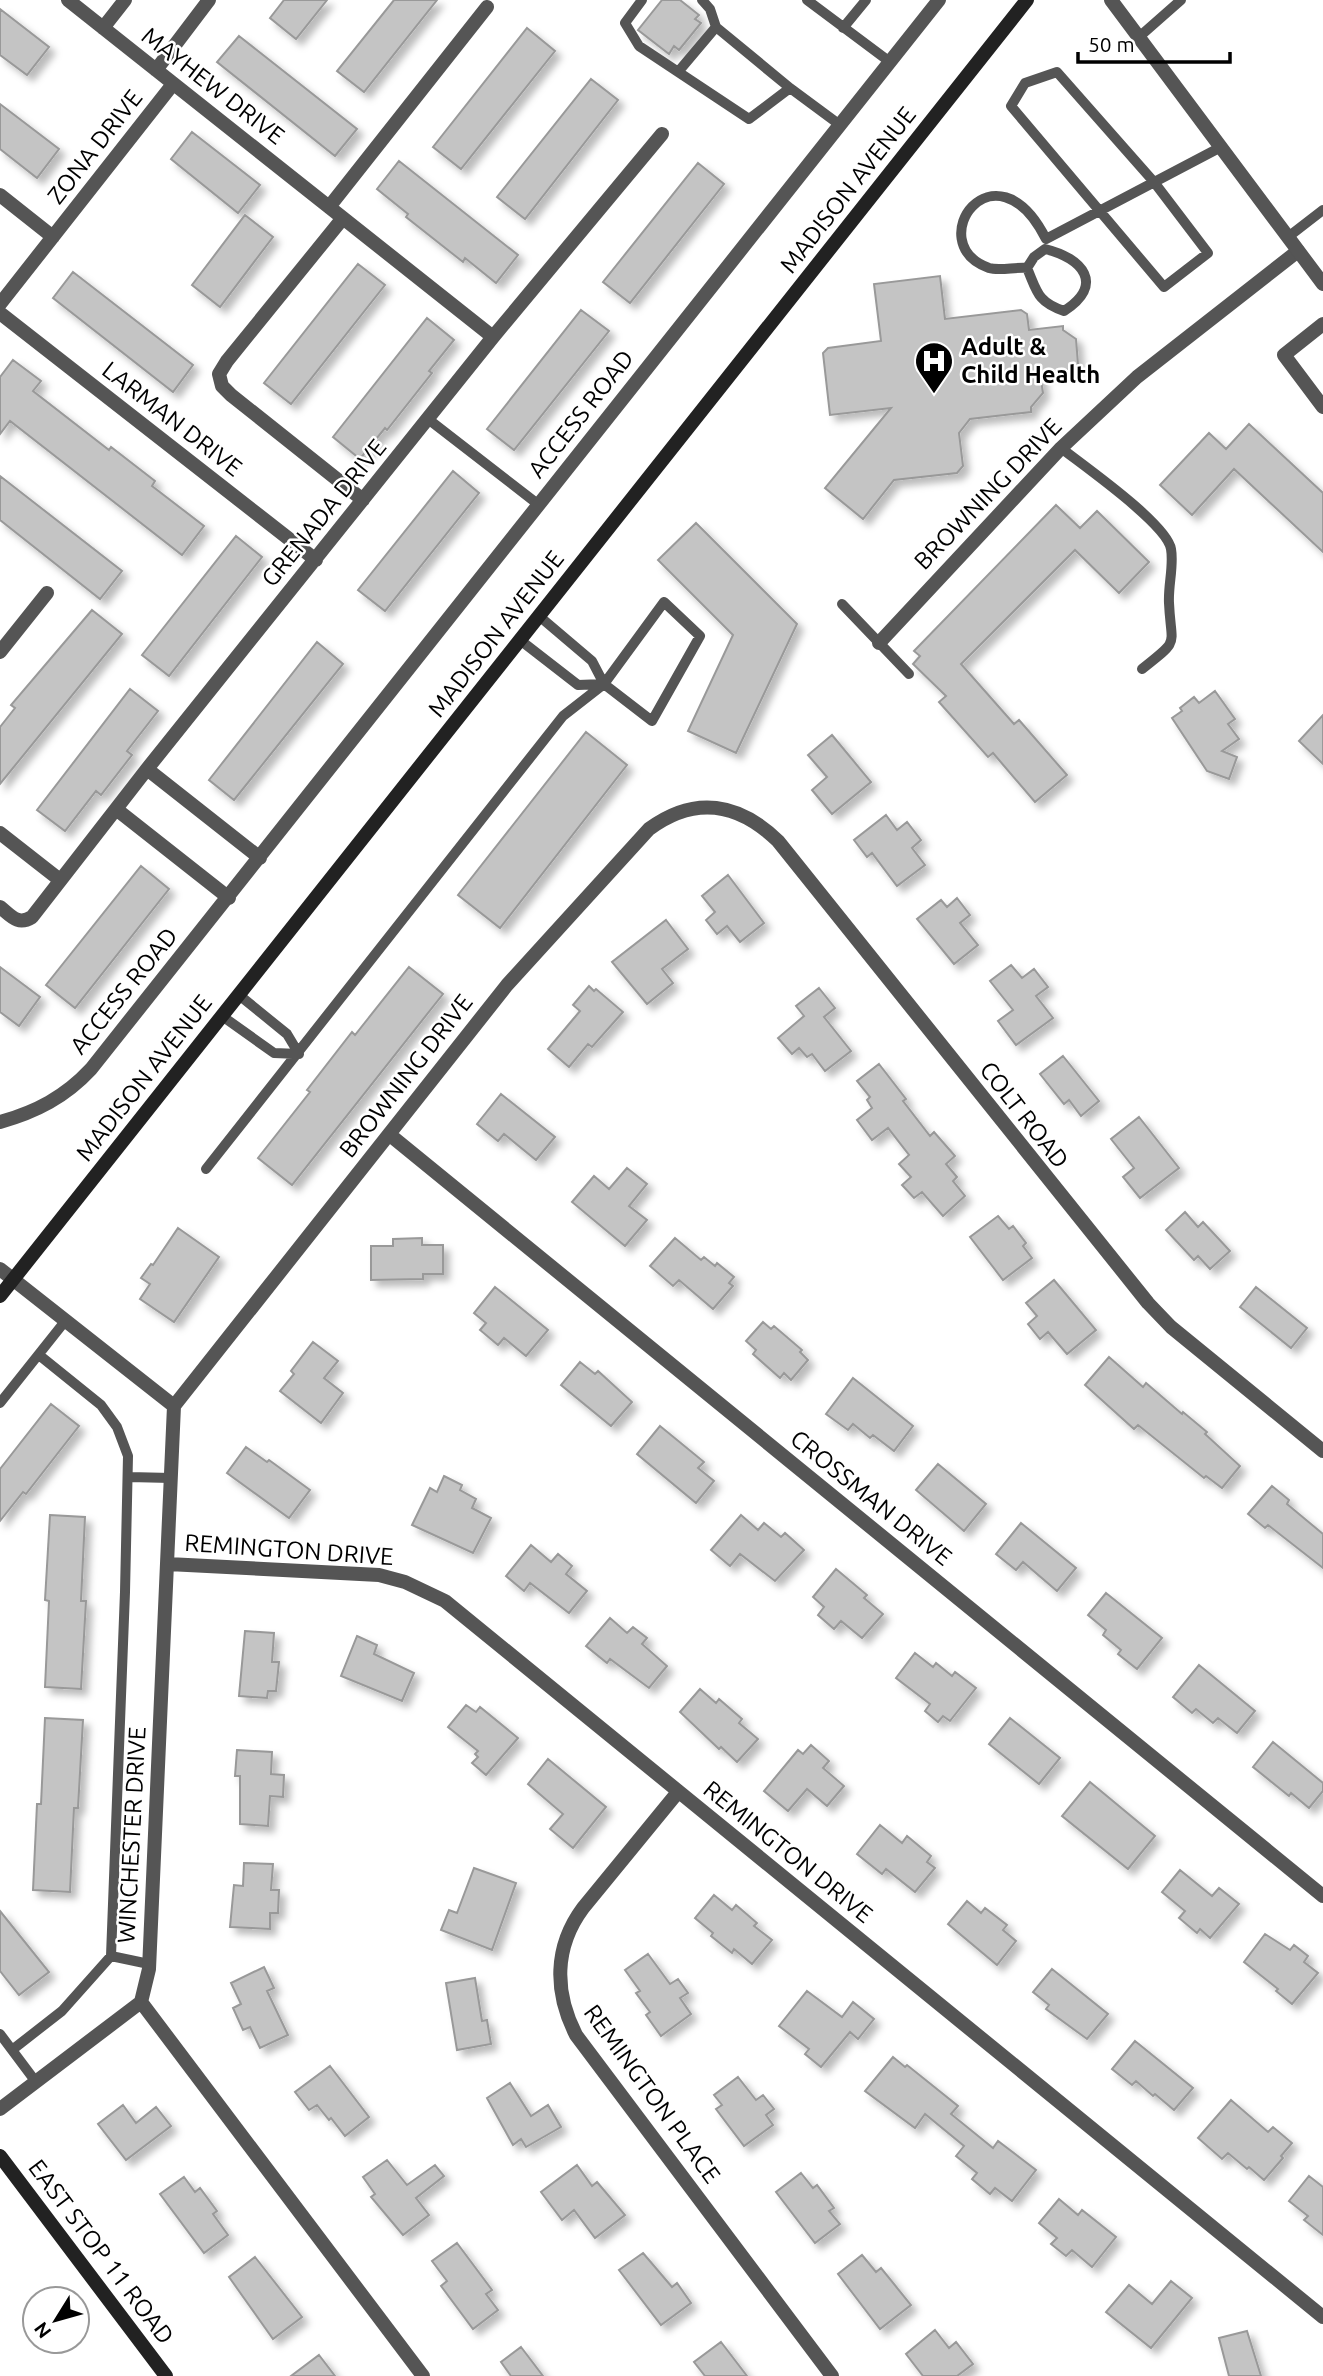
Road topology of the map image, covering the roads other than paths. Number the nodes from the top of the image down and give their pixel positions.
1 (68, 0) edge
2 (125, 0) edge
3 (209, 0) edge
4 (642, 0) edge
5 (702, 0) edge
6 (807, 0) edge
7 (866, 0) edge
8 (939, 0) edge
9 (1027, 0) edge
10 (1111, 0) edge
11 (1181, 0) edge
12 (487, 7) dead end
13 (716, 27) junction
14 (103, 28) junction
15 (844, 28) junction
16 (1139, 37) junction
17 (890, 62) junction
18 (156, 70) junction
19 (678, 72) junction
20 (173, 84) junction
21 (790, 88) junction
22 (840, 125) junction
23 (662, 134) dead end
24 (1221, 147) junction
25 (1154, 182) junction
26 (0, 195) edge
27 (329, 207) junction
28 (1323, 210) edge
29 (1099, 211) junction
30 (343, 218) junction
31 (52, 237) junction
32 (1288, 237) junction
33 (1046, 244) junction
34 (1298, 251) junction
35 (1027, 268) junction
36 (1323, 284) edge
37 (0, 304) edge
38 (0, 313) edge
39 (1323, 324) edge
40 (493, 337) junction
41 (1323, 407) edge
42 (428, 419) junction
43 (1061, 448) junction
44 (363, 500) junction
45 (539, 505) junction
46 (316, 560) junction
47 (47, 593) dead end
48 (842, 604) dead end
49 (539, 616) junction
50 (520, 640) junction
51 (879, 643) junction
52 (0, 653) edge
53 (1142, 669) dead end
54 (909, 674) dead end
55 (604, 684) junction
56 (147, 769) junction
57 (702, 807) joint
58 (116, 809) junction
59 (0, 833) edge
60 (260, 858) junction
61 (60, 880) junction
62 (229, 898) junction
63 (0, 907) edge
64 (239, 995) junction
65 (222, 1016) junction
66 (299, 1055) junction
67 (0, 1122) edge
68 (390, 1135) junction
69 (206, 1169) dead end
70 (0, 1269) edge
71 (13, 1280) junction
72 (0, 1296) edge
73 (65, 1320) junction
74 (39, 1355) junction
75 (0, 1404) edge
76 (174, 1406) junction
77 (1323, 1451) edge
78 (129, 1477) junction
79 (171, 1478) junction
80 (167, 1564) junction
81 (678, 1791) junction
82 (1323, 1896) edge
83 (111, 1956) junction
84 (149, 1964) junction
85 (141, 2002) junction
86 (0, 2034) edge
87 (12, 2050) junction
88 (36, 2082) junction
89 (0, 2109) edge
90 (0, 2155) edge
91 (1323, 2317) edge
92 (166, 2376) edge
93 (423, 2376) edge
94 (832, 2376) edge

1 - 14 street, MAYHEW DRIVE
2 - 14 street
3 - 18 street, ZONA DRIVE
4 - 19 lane
5 - 13 lane
6 - 15 lane
7 - 15 lane
8 - 17 street, ACCESS ROAD
9 - 49 main road, MADISON AVENUE
10 - 16 street
11 - 16 lane
12 - 27 street
13 - 19 lane
13 - 21 lane
14 - 18 street, MAYHEW DRIVE
15 - 17 lane
16 - 24 street
17 - 22 street, ACCESS ROAD
18 - 20 street, MAYHEW DRIVE
19 - 21 lane
20 - 27 street, MAYHEW DRIVE
20 - 31 street, ZONA DRIVE
21 - 22 lane
22 - 45 street, ACCESS ROAD
23 - 40 street, GRENADA DRIVE
24 - 25 lane
24 - 32 street
25 - 29 lane
25 - 29 lane
25 - 29 lane
26 - 31 street, ZONA DRIVE
27 - 30 street, MAYHEW DRIVE
28 - 32 lane
29 - 33 lane
30 - 40 street, MAYHEW DRIVE
30 - 44 street
31 - 37 street, ZONA DRIVE
32 - 34 street
33 - 35 lane
33 - 35 lane
33 - 35 lane
34 - 36 street
34 - 43 street, BROWNING DRIVE
38 - 46 street, LARMAN DRIVE
39 - 41 street
40 - 42 street, GRENADA DRIVE
42 - 44 street, GRENADA DRIVE
42 - 45 lane
43 - 51 street, BROWNING DRIVE
43 - 53 lane
44 - 46 street, GRENADA DRIVE
45 - 60 street, ACCESS ROAD
46 - 56 street, GRENADA DRIVE
47 - 52 street
48 - 51 lane
49 - 50 main road, MADISON AVENUE
49 - 55 lane
50 - 55 lane
50 - 64 main road, MADISON AVENUE
51 - 54 lane
55 - 55 lane
55 - 66 lane
56 - 58 street, GRENADA DRIVE
56 - 60 street
57 - 68 street, BROWNING DRIVE
57 - 77 street, COLT ROAD
58 - 61 street, GRENADA DRIVE
58 - 62 street
59 - 61 street
60 - 62 street, ACCESS ROAD
61 - 63 street, GRENADA DRIVE
62 - 67 street, ACCESS ROAD
64 - 65 main road, MADISON AVENUE
64 - 66 lane
65 - 66 lane
65 - 71 main road, MADISON AVENUE
66 - 69 lane
68 - 76 street, BROWNING DRIVE
68 - 82 street, CROSSMAN DRIVE
70 - 71 street
71 - 72 main road, MADISON AVENUE
71 - 73 street
73 - 74 lane
73 - 76 street
74 - 75 lane
74 - 78 lane
76 - 79 street, WINCHESTER DRIVE
78 - 79 lane
78 - 83 lane
79 - 80 street, WINCHESTER DRIVE
80 - 81 street, REMINGTON DRIVE
80 - 84 street, WINCHESTER DRIVE
81 - 91 street, REMINGTON DRIVE
81 - 94 street, REMINGTON PLACE
83 - 84 lane
83 - 87 lane
84 - 85 street, WINCHESTER DRIVE
85 - 88 street
85 - 93 street
86 - 87 lane
87 - 88 lane
88 - 89 street
90 - 92 main road, EAST STOP 11 ROAD

